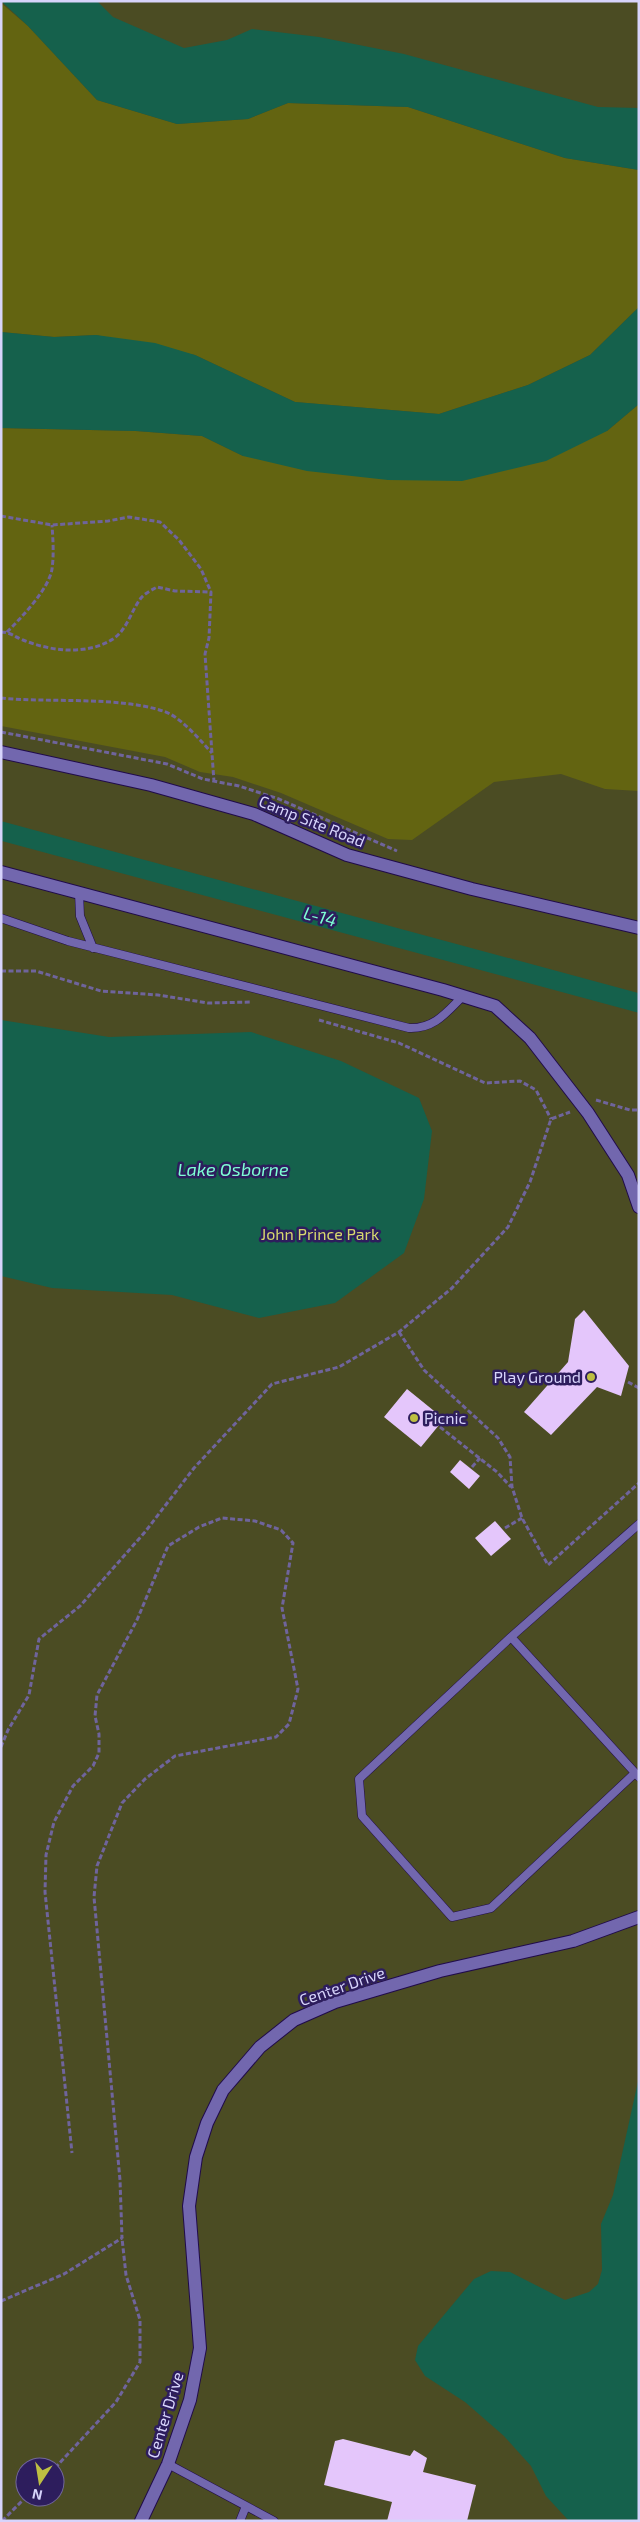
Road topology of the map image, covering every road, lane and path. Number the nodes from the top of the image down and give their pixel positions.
1 (1, 516) edge
2 (52, 525) junction
3 (211, 592) junction
4 (1, 632) edge
5 (6, 632) junction
6 (1, 698) edge
7 (1, 732) edge
8 (1, 752) edge
9 (213, 754) junction
10 (214, 782) junction
11 (401, 853) dead end
12 (1, 872) edge
13 (79, 892) junction
14 (1, 918) edge
15 (639, 928) edge
16 (93, 948) junction
17 (1, 971) edge
18 (463, 996) junction
19 (256, 1001) dead end
20 (314, 1018) dead end
21 (583, 1106) junction
22 (639, 1110) edge
23 (551, 1119) junction
24 (639, 1207) edge
25 (399, 1332) junction
26 (628, 1382) dead end
27 (639, 1388) edge
28 (440, 1427) dead end
29 (480, 1458) junction
30 (472, 1467) dead end
31 (639, 1483) edge
32 (512, 1488) junction
33 (522, 1518) junction
34 (639, 1524) edge
35 (505, 1528) dead end
36 (511, 1637) junction
37 (1, 1747) edge
38 (637, 1775) edge
39 (639, 1917) edge
40 (72, 2154) dead end
41 (122, 2238) junction
42 (1, 2301) edge
43 (65, 2457) edge
44 (168, 2464) junction
45 (246, 2506) junction
46 (16, 2507) edge
47 (2, 2521) edge
48 (140, 2521) edge
49 (240, 2521) edge
50 (274, 2521) edge

1 - 2 path
2 - 3 path
2 - 5 path
3 - 5 path
3 - 9 path
4 - 5 path
6 - 9 path
7 - 10 path
8 - 15 street, Camp Site Road
9 - 10 path
10 - 11 path
12 - 13 street
13 - 16 lane
13 - 18 street
14 - 16 lane
16 - 18 lane
17 - 19 path
18 - 21 street
20 - 23 path
21 - 22 path
21 - 23 path
21 - 24 street
23 - 25 path
25 - 32 path
25 - 37 path
26 - 27 path
28 - 29 path
29 - 30 path
29 - 32 path
31 - 33 path
32 - 33 path
33 - 35 path
34 - 36 lane
36 - 38 lane
36 - 38 lane
39 - 44 street, Center Drive
40 - 41 path
41 - 42 path
41 - 43 path
44 - 45 lane
44 - 48 street, Center Drive
45 - 49 lane
45 - 50 lane
46 - 47 path

